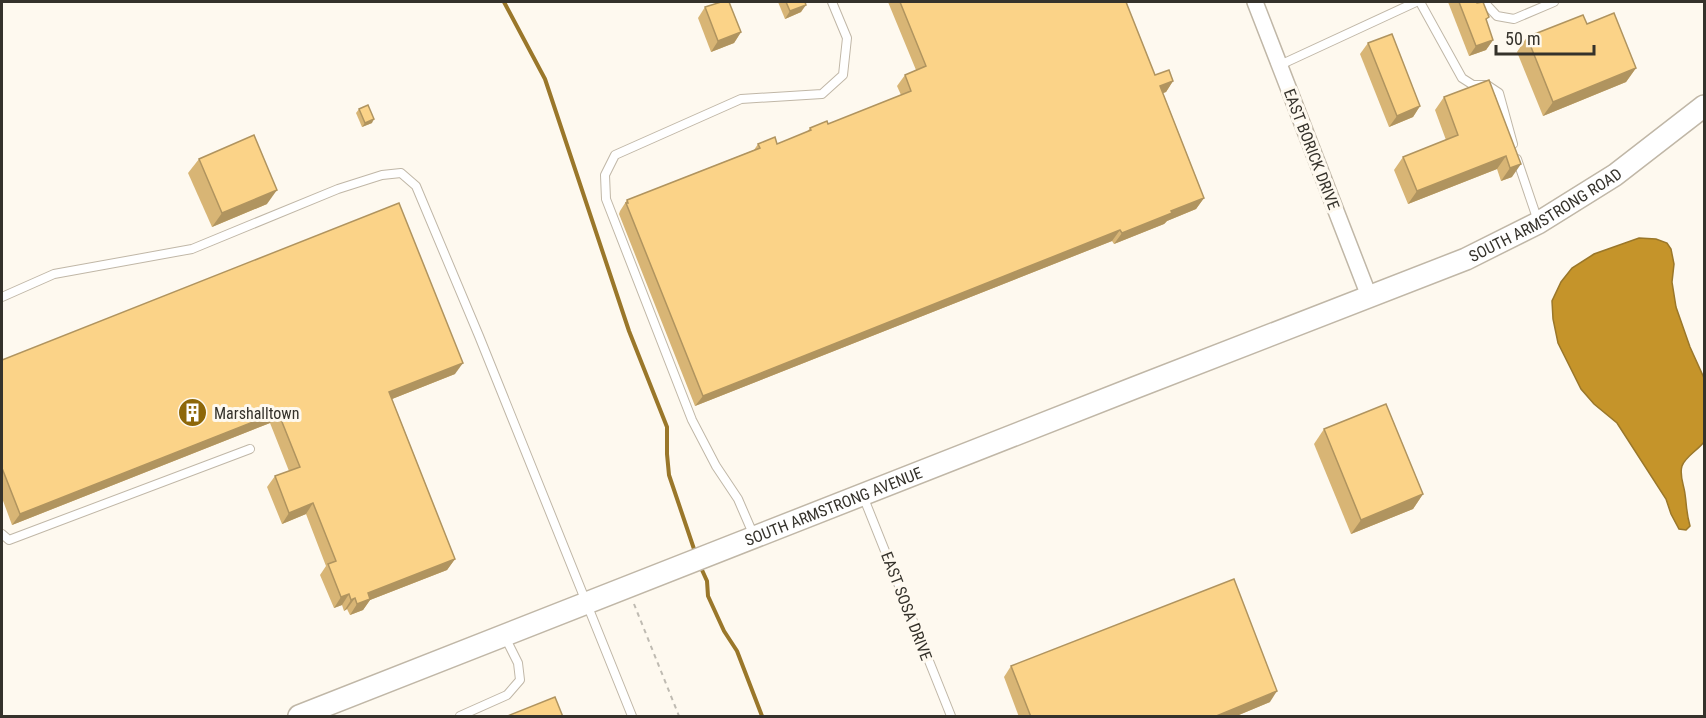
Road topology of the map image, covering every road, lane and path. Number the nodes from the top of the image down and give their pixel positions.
1 (832, 2) edge
2 (1254, 2) edge
3 (1416, 2) edge
4 (1420, 2) edge
5 (1484, 2) edge
6 (1554, 2) edge
7 (1280, 65) junction
8 (1704, 106) edge
9 (1538, 223) junction
10 (1369, 296) junction
11 (2, 297) edge
12 (250, 449) dead end
13 (862, 495) junction
14 (2, 534) edge
15 (755, 538) junction
16 (628, 587) junction
17 (587, 603) junction
18 (505, 635) junction
19 (299, 717) edge
20 (460, 717) edge
21 (632, 717) edge
22 (679, 717) edge
23 (951, 717) edge

1 - 15 lane
2 - 7 street, EAST BORICK DRIVE
3 - 7 lane
4 - 9 lane
5 - 6 lane
7 - 10 street, EAST BORICK DRIVE
8 - 9 street, SOUTH ARMSTRONG ROAD
9 - 10 street, SOUTH ARMSTRONG ROAD
10 - 13 street, SOUTH ARMSTRONG AVENUE
11 - 17 lane
12 - 14 lane
13 - 15 street, SOUTH ARMSTRONG AVENUE
13 - 23 lane, EAST SOSA DRIVE
15 - 16 street, SOUTH ARMSTRONG AVENUE
16 - 17 street, SOUTH ARMSTRONG AVENUE
16 - 22 path
17 - 18 street, SOUTH ARMSTRONG AVENUE
17 - 21 lane
18 - 19 street, SOUTH ARMSTRONG AVENUE
18 - 20 lane

